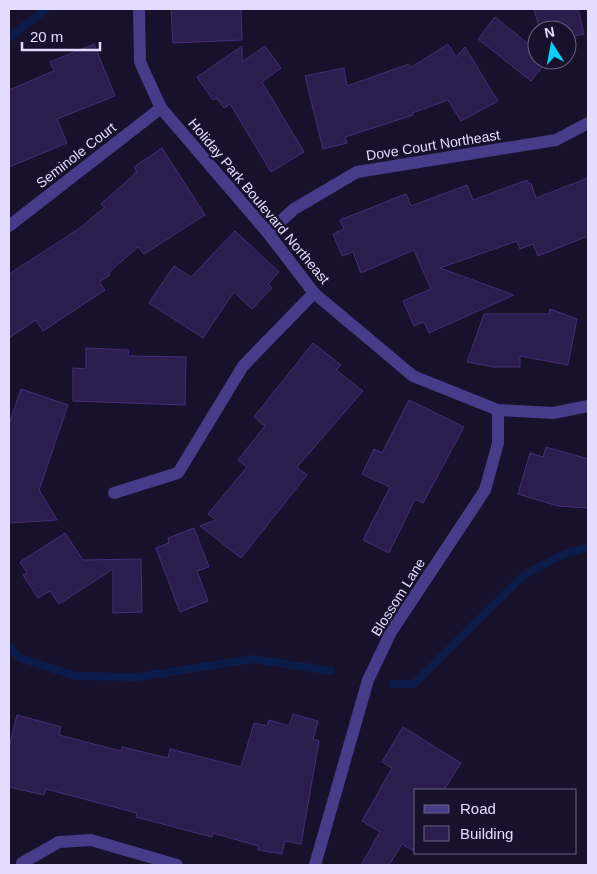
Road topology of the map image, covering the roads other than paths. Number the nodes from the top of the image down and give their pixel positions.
1 (139, 9) edge
2 (161, 108) junction
3 (588, 123) edge
4 (9, 226) edge
5 (268, 233) junction
6 (314, 293) junction
7 (588, 406) edge
8 (498, 410) junction
9 (114, 493) dead end
10 (22, 863) dead end
11 (177, 865) edge
12 (315, 865) edge

1 - 2 street, Holiday Park Boulevard Northeast
2 - 4 street, Seminole Court
2 - 5 street, Holiday Park Boulevard Northeast
3 - 5 street, Dove Court Northeast
5 - 6 street, Holiday Park Boulevard Northeast
6 - 8 street, Holiday Park Boulevard Northeast
6 - 9 street
7 - 8 street, Holiday Park Boulevard Northeast
8 - 12 street, Blossom Lane
10 - 11 street

